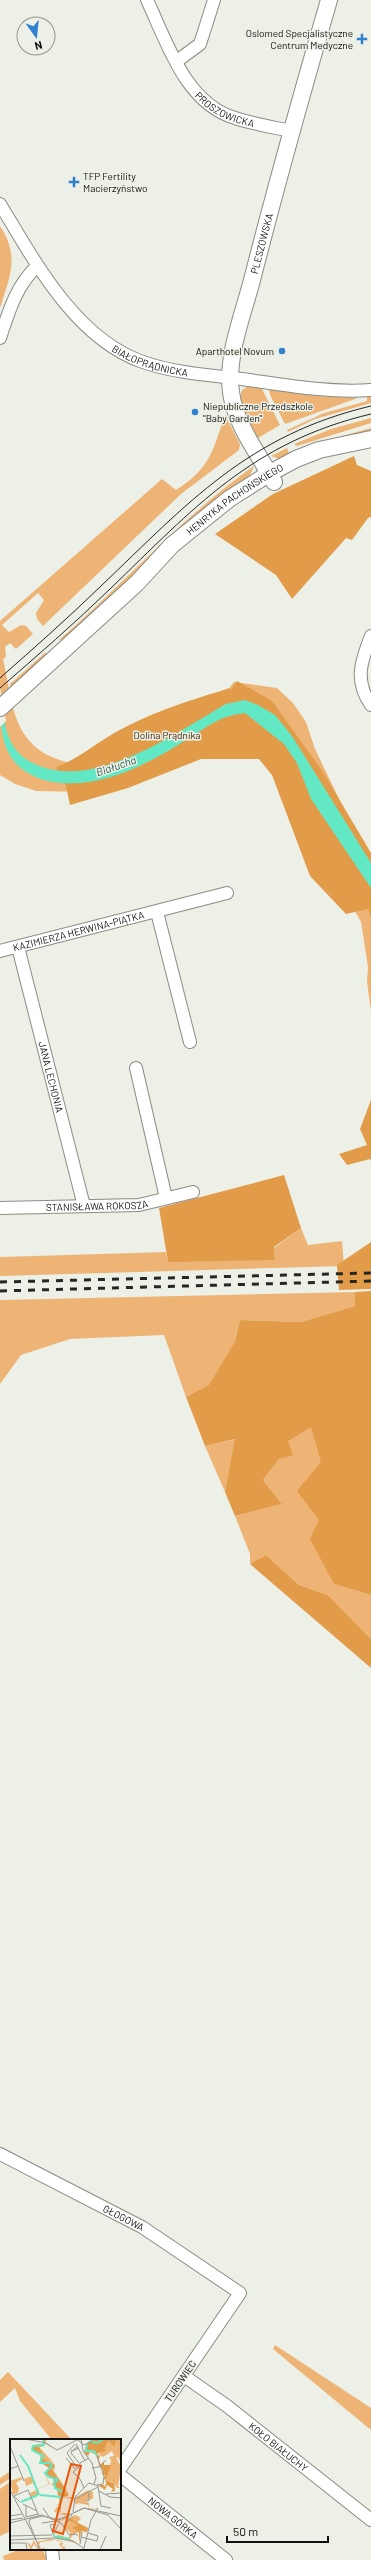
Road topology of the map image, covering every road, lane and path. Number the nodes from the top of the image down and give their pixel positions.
1 (147, 0) edge
2 (214, 0) edge
3 (329, 0) edge
4 (177, 61) junction
5 (291, 131) junction
6 (0, 204) edge
7 (37, 266) junction
8 (0, 338) edge
9 (231, 378) junction
10 (371, 390) edge
11 (371, 439) edge
12 (272, 477) junction
13 (371, 636) edge
14 (371, 705) edge
15 (0, 708) edge
16 (227, 893) dead end
17 (157, 912) junction
18 (18, 947) junction
19 (0, 951) edge
20 (190, 1042) dead end
21 (136, 1068) dead end
22 (193, 1192) dead end
23 (166, 1198) junction
24 (84, 1206) junction
25 (0, 1208) edge
26 (0, 2154) edge
27 (240, 2293) joint
28 (184, 2376) junction
29 (121, 2468) edge
30 (121, 2476) edge
31 (371, 2520) edge
32 (52, 2550) edge
33 (53, 2560) edge
34 (226, 2560) edge

1 - 4 street, PROSZOWICKA
2 - 4 street
3 - 5 street, PLESZOWSKA
4 - 5 street, PROSZOWICKA
5 - 9 street, PLESZOWSKA
6 - 7 street, BIAŁOPRĄDNICKA
7 - 8 street
7 - 9 street, BIAŁOPRĄDNICKA
9 - 10 street, BIAŁOPRĄDNICKA
9 - 12 street, PLESZOWSKA
11 - 12 street, HENRYKA PACHOŃSKIEGO
12 - 15 street, HENRYKA PACHOŃSKIEGO
13 - 14 street
16 - 17 street, KAZIMIERZA HERWINA-PIĄTKA
17 - 18 street, KAZIMIERZA HERWINA-PIĄTKA
17 - 20 street, KAZIMIERZA HERWINA-PIĄTKA
18 - 19 street, KAZIMIERZA HERWINA-PIĄTKA
18 - 24 street, JANA LECHONIA
21 - 23 street
22 - 23 street, STANISŁAWA ROKOSZA
23 - 24 street, STANISŁAWA ROKOSZA
24 - 25 street, STANISŁAWA ROKOSZA
26 - 27 street, GŁOGOWA
27 - 28 street, TUROWIEC
28 - 29 street, TUROWIEC
28 - 31 street, KOŁO BIAŁUCHY
30 - 34 street, NOWA GÓRKA
32 - 33 street

